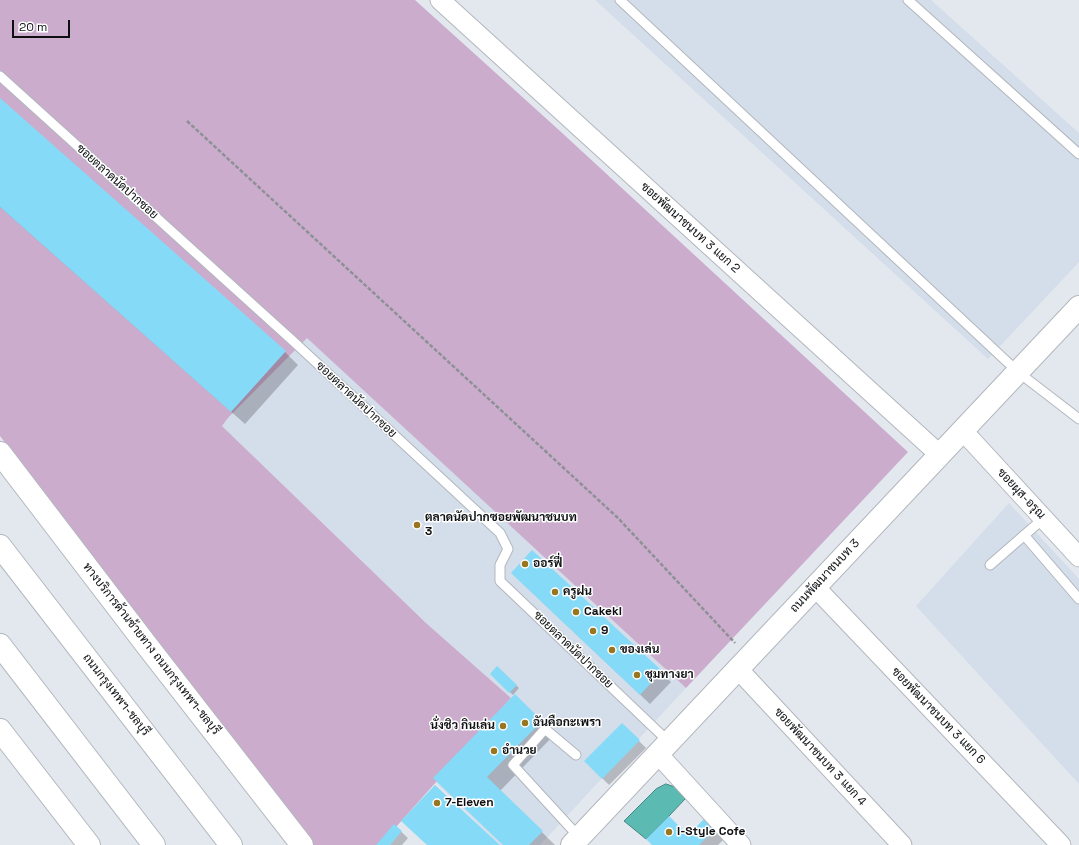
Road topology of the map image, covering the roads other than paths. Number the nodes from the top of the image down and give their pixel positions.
1 (440, 0) edge
2 (620, 0) edge
3 (908, 0) edge
4 (0, 76) edge
5 (1079, 154) edge
6 (1079, 307) edge
7 (1018, 372) junction
8 (1079, 419) edge
9 (963, 431) junction
10 (0, 453) edge
11 (940, 455) junction
12 (1044, 518) junction
13 (1024, 535) junction
14 (0, 546) edge
15 (1079, 557) edge
16 (990, 565) dead end
17 (815, 587) junction
18 (1079, 598) edge
19 (0, 645) edge
20 (743, 663) junction
21 (0, 730) edge
22 (664, 748) junction
23 (576, 755) dead end
24 (576, 841) edge
25 (89, 845) edge
26 (154, 845) edge
27 (231, 845) edge
28 (302, 845) edge
29 (741, 845) edge
30 (902, 845) edge
31 (1061, 845) edge

1 - 11 street, ซอยพัฒนาชนบท 3 แยก 2
2 - 7 lane
3 - 5 lane
4 - 22 lane, ซอยตลาดนัดปากซอย
6 - 7 main road, ถนนพัฒนาชนบท 3
7 - 8 lane
7 - 9 main road, ถนนพัฒนาชนบท 3
9 - 11 main road, ถนนพัฒนาชนบท 3
9 - 12 street, ซอยผุส-อรุณ
10 - 28 main road, ทางบริการด้านซ้ายทาง ถนนกรุงเทพฯ-ชลบุรี
11 - 17 main road, ถนนพัฒนาชนบท 3
12 - 13 lane
12 - 15 street, ซอยผุส-อรุณ
13 - 16 lane
13 - 18 lane
14 - 27 main road, ถนนกรุงเทพฯ-ชลบุรี
17 - 20 main road, ถนนพัฒนาชนบท 3
17 - 31 street, ซอยพัฒนาชนบท 3 แยก 6
19 - 26 main road
20 - 22 main road, ถนนพัฒนาชนบท 3
20 - 30 street, ซอยพัฒนาชนบท 3 แยก 4
21 - 25 main road
22 - 24 main road, ถนนพัฒนาชนบท 3
22 - 29 street
23 - 24 lane

